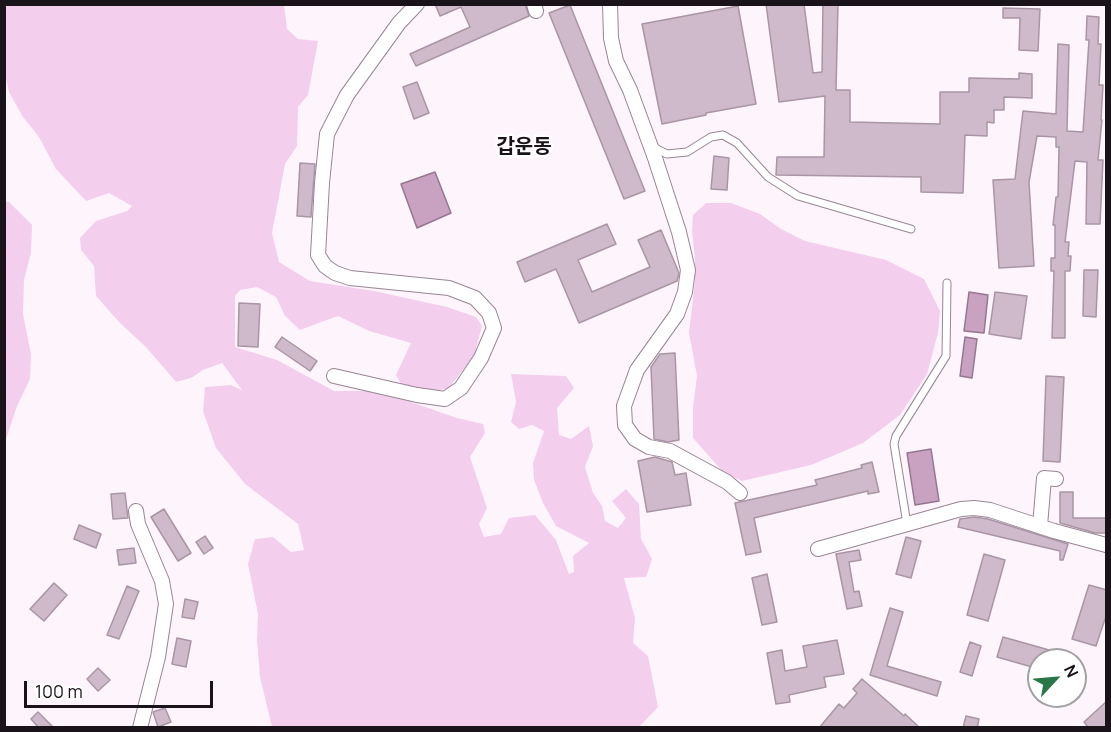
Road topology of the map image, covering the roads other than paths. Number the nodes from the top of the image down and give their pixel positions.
1 (417, 4) edge
2 (610, 4) edge
3 (650, 146) junction
4 (911, 229) dead end
5 (947, 283) dead end
6 (334, 376) dead end
7 (1056, 479) dead end
8 (740, 493) dead end
9 (136, 511) dead end
10 (908, 524) junction
11 (1040, 526) junction
12 (1107, 544) edge
13 (818, 549) dead end
14 (140, 728) edge

1 - 6 street
2 - 3 street
3 - 4 lane
3 - 8 street
5 - 10 lane
7 - 11 street
9 - 14 street
10 - 11 street
10 - 13 street
11 - 12 street

